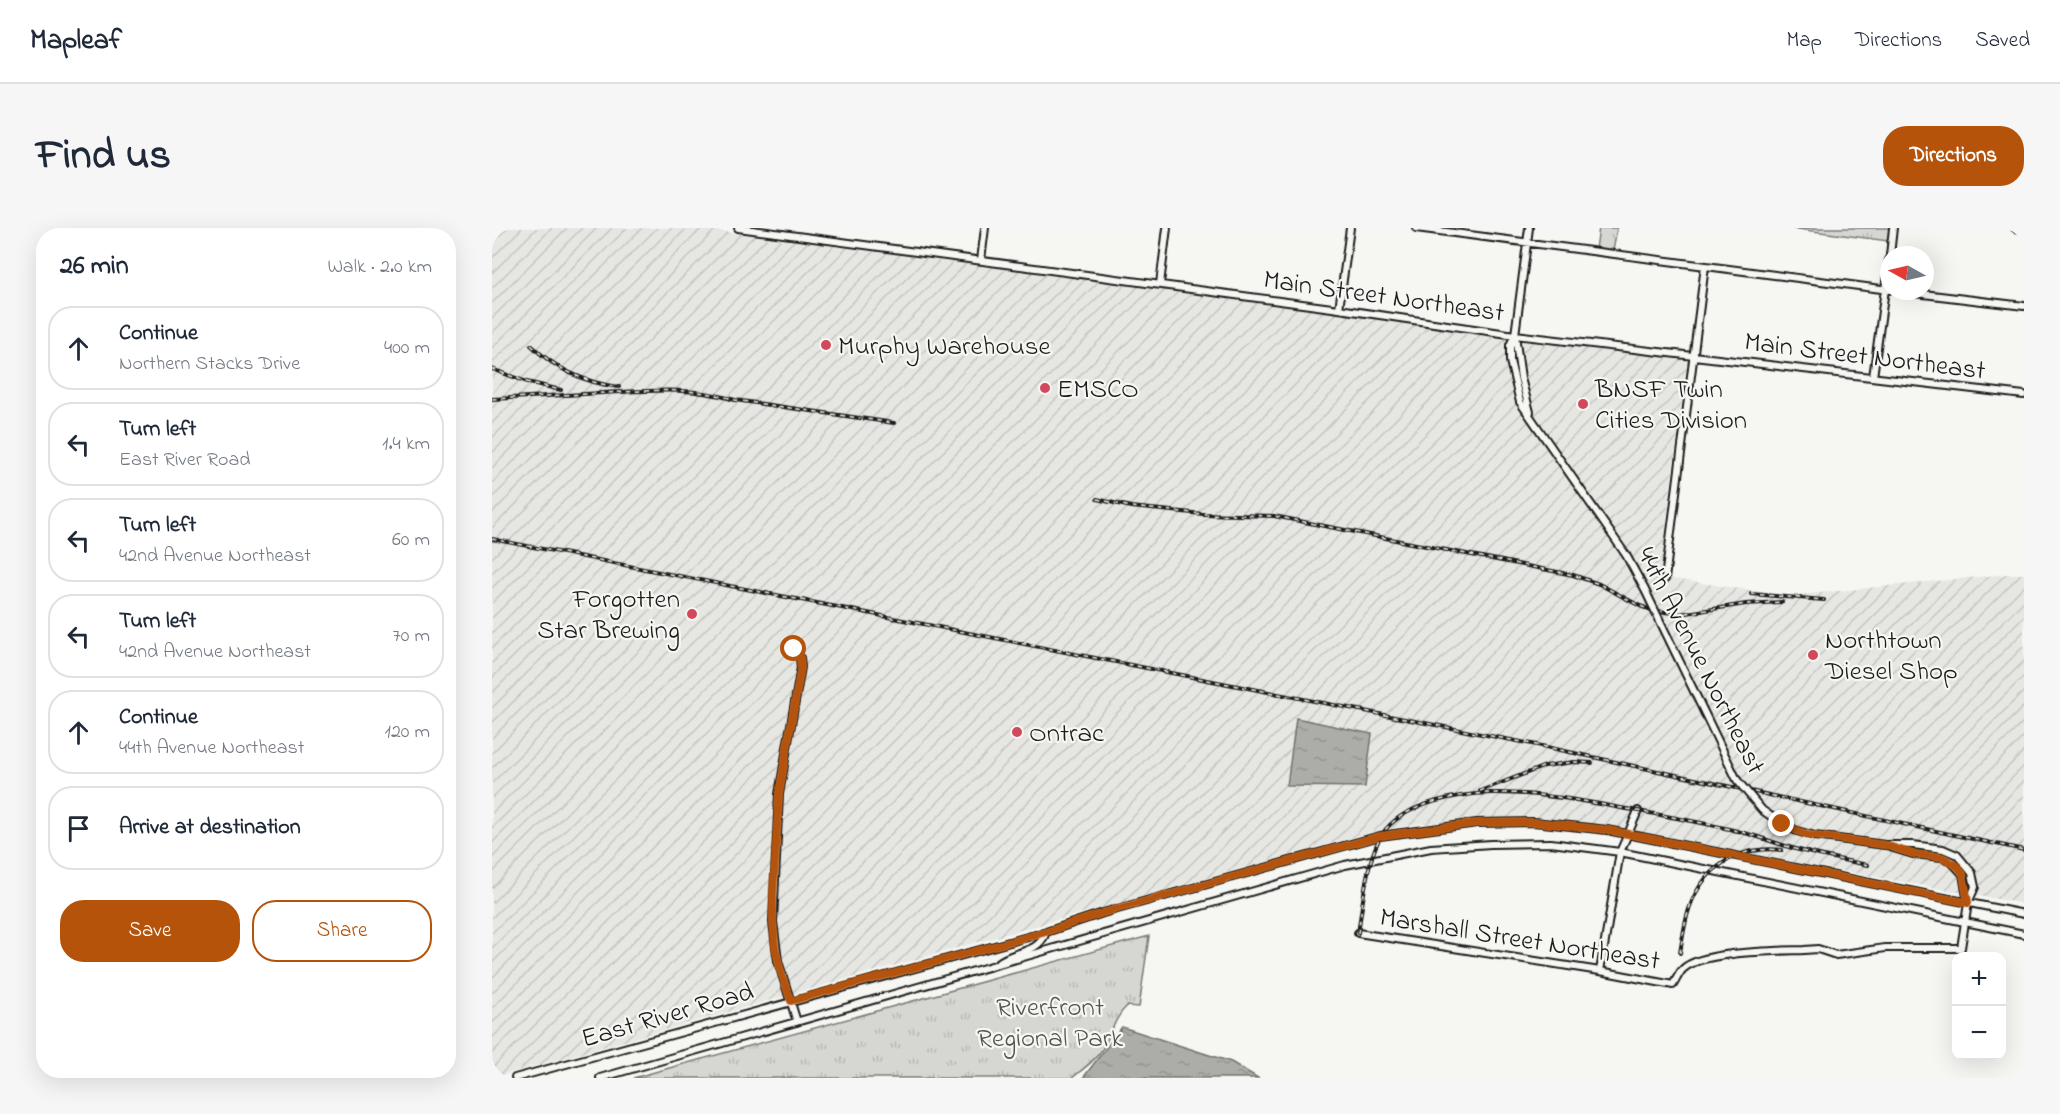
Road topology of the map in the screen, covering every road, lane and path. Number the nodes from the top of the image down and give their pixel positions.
1 (738, 228) edge
2 (804, 228) edge
3 (985, 228) edge
4 (1167, 228) edge
5 (1350, 228) edge
6 (1416, 228) edge
7 (1529, 228) edge
8 (1893, 228) edge
9 (2015, 228) edge
10 (2024, 229) edge
11 (802, 236) junction
12 (1527, 243) junction
13 (1891, 246) edge
14 (981, 260) junction
15 (1705, 266) junction
16 (1160, 284) junction
17 (1880, 289) edge
18 (1934, 295) edge
19 (1885, 300) edge
20 (2024, 306) edge
21 (1339, 309) junction
22 (1515, 335) junction
23 (1694, 355) junction
24 (1872, 377) junction
25 (2024, 395) edge
26 (1665, 579) dead end
27 (794, 649) dead end
28 (1638, 811) dead end
29 (1629, 834) junction
30 (1620, 852) junction
31 (1968, 903) junction
32 (2024, 914) edge
33 (1965, 922) junction
34 (1046, 932) junction
35 (1358, 933) dead end
36 (2024, 934) edge
37 (995, 965) junction
38 (1600, 971) junction
39 (791, 1001) junction
40 (797, 1022) junction
41 (514, 1078) edge
42 (600, 1078) edge

1 - 11 street, Main Street Northeast
2 - 11 street
3 - 14 street
4 - 16 street
5 - 21 street
6 - 12 street
7 - 12 street, 44th Avenue Northeast
8 - 13 street
9 - 10 street
11 - 14 street, Main Street Northeast
12 - 15 street
12 - 22 street, 44th Avenue Northeast
14 - 16 street, Main Street Northeast
15 - 17 street
15 - 23 street
16 - 21 street, Main Street Northeast
18 - 20 street
19 - 24 street
21 - 22 street, Main Street Northeast
22 - 23 street, Main Street Northeast
22 - 31 street, 44th Avenue Northeast, bridge
23 - 24 street, Main Street Northeast
23 - 26 street
24 - 25 street, Main Street Northeast
27 - 39 street
28 - 29 street
29 - 30 street
29 - 31 street, East River Road
29 - 34 street, East River Road
30 - 33 street, East River Road
30 - 37 street, East River Road
30 - 38 street
31 - 32 street, East River Road
31 - 33 street, 44th Avenue Northeast
33 - 36 street, East River Road
33 - 38 street, Marshall Street Northeast
34 - 37 street
34 - 39 street, East River Road
35 - 38 street, Marshall Street Northeast
37 - 40 street, East River Road
39 - 40 street
39 - 41 street, East River Road
40 - 42 street, East River Road

